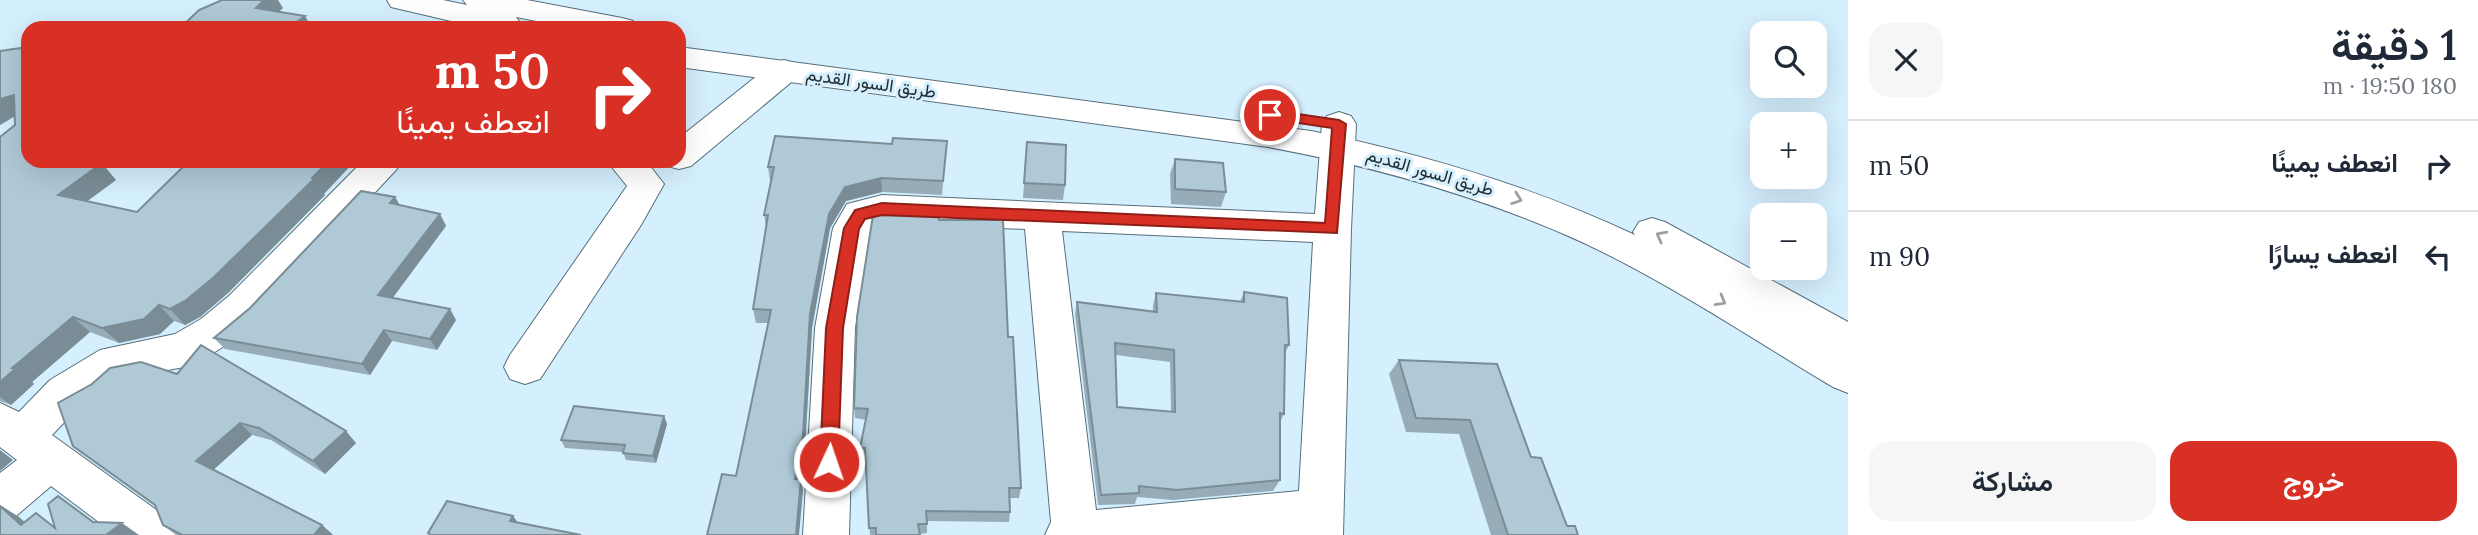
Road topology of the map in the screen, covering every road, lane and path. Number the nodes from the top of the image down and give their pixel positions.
1 (402, 0) edge
2 (478, 0) edge
3 (491, 21) edge
4 (586, 21) edge
5 (686, 38) edge
6 (686, 58) edge
7 (784, 71) junction
8 (1338, 135) junction
9 (686, 151) edge
10 (377, 168) edge
11 (648, 169) edge
12 (1042, 215) junction
13 (1332, 229) junction
14 (1848, 342) edge
15 (525, 367) dead end
16 (1848, 376) edge
17 (24, 440) edge
18 (0, 501) edge
19 (1320, 523) edge
20 (153, 535) edge
21 (827, 535) edge
22 (1071, 535) edge

1 - 3 main road
2 - 4 main road
5 - 8 main road, طريق السور القديم
6 - 7 main road, طريق السور القديم
7 - 8 main road, طريق السور القديم
7 - 9 main road
8 - 13 main road
14 -> 8 main road, طريق السور القديم
8 -> 16 main road, طريق السور القديم
10 - 17 main road
11 - 15 main road
12 - 13 main road
12 - 21 main road
12 - 22 main road
13 - 19 main road
17 - 18 main road
17 - 20 main road
19 - 22 main road

